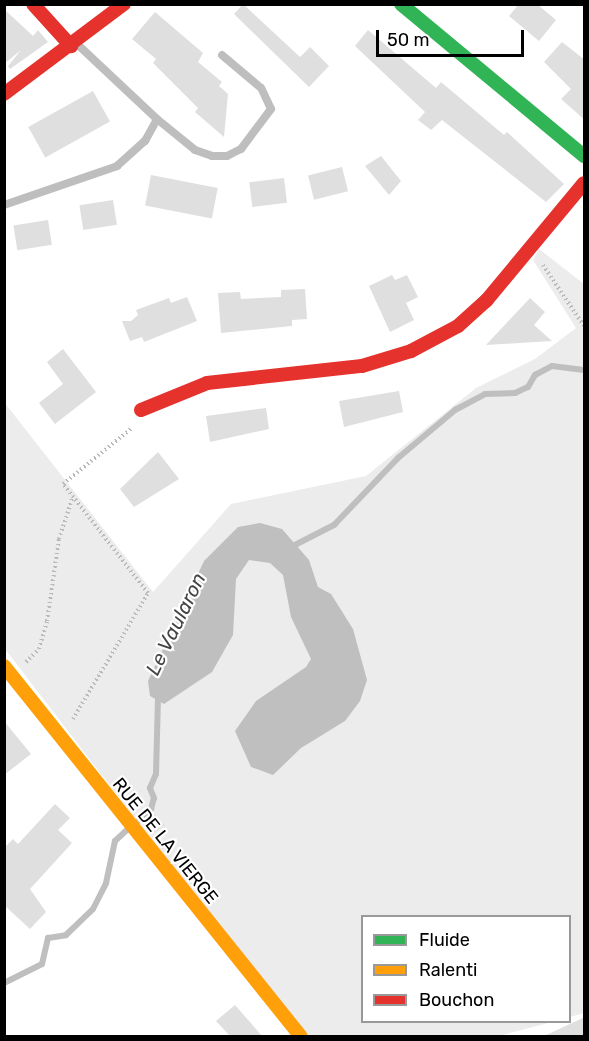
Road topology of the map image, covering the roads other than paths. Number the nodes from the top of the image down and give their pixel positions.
1 (33, 4) edge
2 (124, 4) edge
3 (401, 4) edge
4 (73, 44) junction
5 (222, 55) dead end
6 (4, 94) edge
7 (157, 118) junction
8 (585, 156) edge
9 (585, 183) edge
10 (4, 205) edge
11 (141, 410) road end
12 (12, 667) edge
13 (300, 1036) edge

1 - 4 street
2 - 4 street
3 - 8 street
4 - 6 street
4 - 7 lane
5 - 7 lane
7 - 10 lane
9 - 11 street
12 - 13 street, RUE DE LA VIERGE

